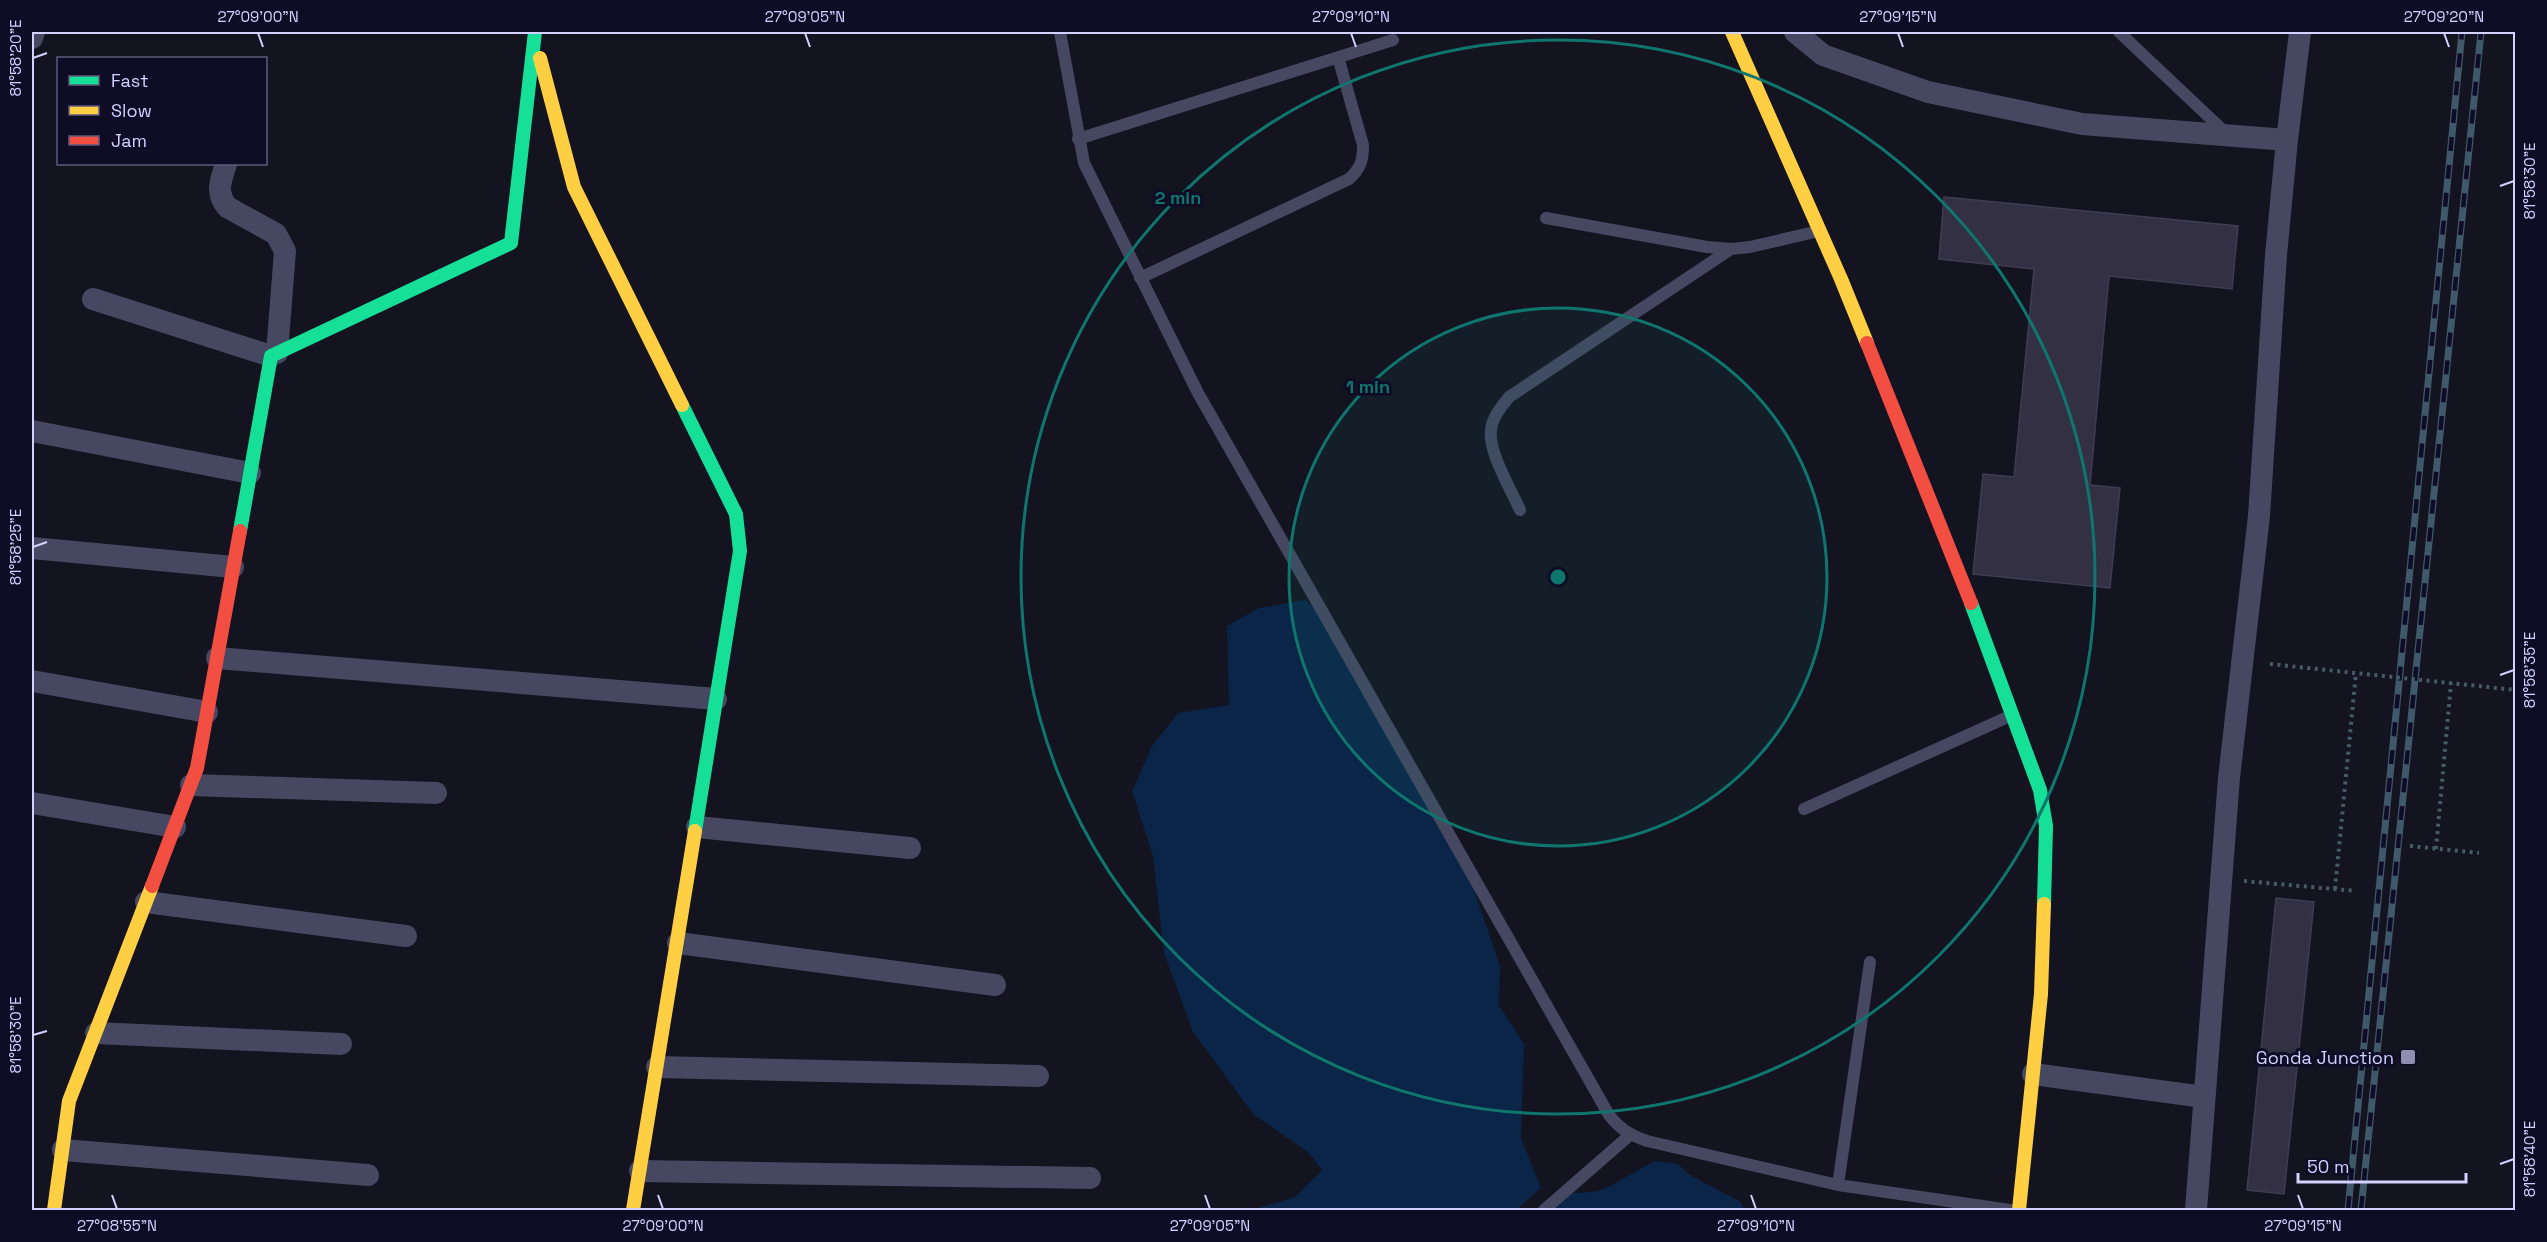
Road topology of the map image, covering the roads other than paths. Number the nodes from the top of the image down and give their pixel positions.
1 (34, 32) edge
2 (1060, 32) edge
3 (1732, 32) edge
4 (1795, 32) edge
5 (2119, 32) edge
6 (2300, 32) edge
7 (535, 35) edge
8 (32, 38) edge
9 (1393, 40) dead end
10 (1338, 57) junction
11 (2229, 136) junction
12 (1078, 139) junction
13 (2287, 140) junction
14 (226, 165) edge
15 (1546, 218) dead end
16 (1820, 231) junction
17 (1731, 249) junction
18 (1140, 278) junction
19 (93, 299) dead end
20 (274, 354) junction
21 (32, 431) edge
22 (250, 473) junction
23 (1520, 510) dead end
24 (32, 548) edge
25 (234, 567) junction
26 (217, 658) junction
27 (32, 681) edge
28 (716, 699) junction
29 (207, 712) junction
30 (2012, 715) junction
31 (191, 785) junction
32 (436, 793) dead end
33 (32, 803) edge
34 (1804, 809) dead end
35 (175, 827) junction
36 (697, 827) junction
37 (910, 848) dead end
38 (146, 902) junction
39 (406, 936) dead end
40 (678, 943) junction
41 (1870, 962) dead end
42 (995, 985) dead end
43 (96, 1033) junction
44 (341, 1044) dead end
45 (657, 1067) junction
46 (2033, 1074) junction
47 (1038, 1076) dead end
48 (2204, 1097) junction
49 (1630, 1135) junction
50 (63, 1150) junction
51 (640, 1171) junction
52 (368, 1175) dead end
53 (1090, 1178) dead end
54 (1838, 1185) junction
55 (54, 1210) edge
56 (633, 1210) edge
57 (1544, 1210) edge
58 (2010, 1210) edge
59 (2019, 1210) edge
60 (2196, 1210) edge

1 - 8 street
2 - 12 lane
3 - 16 street
4 - 11 street
5 - 11 lane
6 - 13 street
7 - 20 street
7 - 28 street
9 - 10 lane
10 - 12 lane
10 - 18 lane
11 - 13 street
12 - 18 lane
13 - 48 street
14 - 20 street
15 - 17 lane
16 - 17 lane
16 - 30 street
17 - 23 lane
18 - 49 lane
19 - 20 street
20 - 22 street
21 - 22 street
22 - 25 street
24 - 25 street
25 - 26 street
26 - 28 street
26 - 29 street
27 - 29 street
28 - 36 street
29 - 31 street
30 - 34 lane
30 - 46 street
31 - 32 street
31 - 35 street
33 - 35 street
35 - 38 street
36 - 37 street
36 - 40 street
38 - 39 street
38 - 43 street
40 - 42 street
40 - 45 street
41 - 54 lane
43 - 44 street
43 - 50 street
45 - 47 street
45 - 51 street
46 - 48 street
46 - 59 street
48 - 60 street
49 - 54 lane
49 - 57 lane
50 - 52 street
50 - 55 street
51 - 53 street
51 - 56 street
54 - 58 lane

